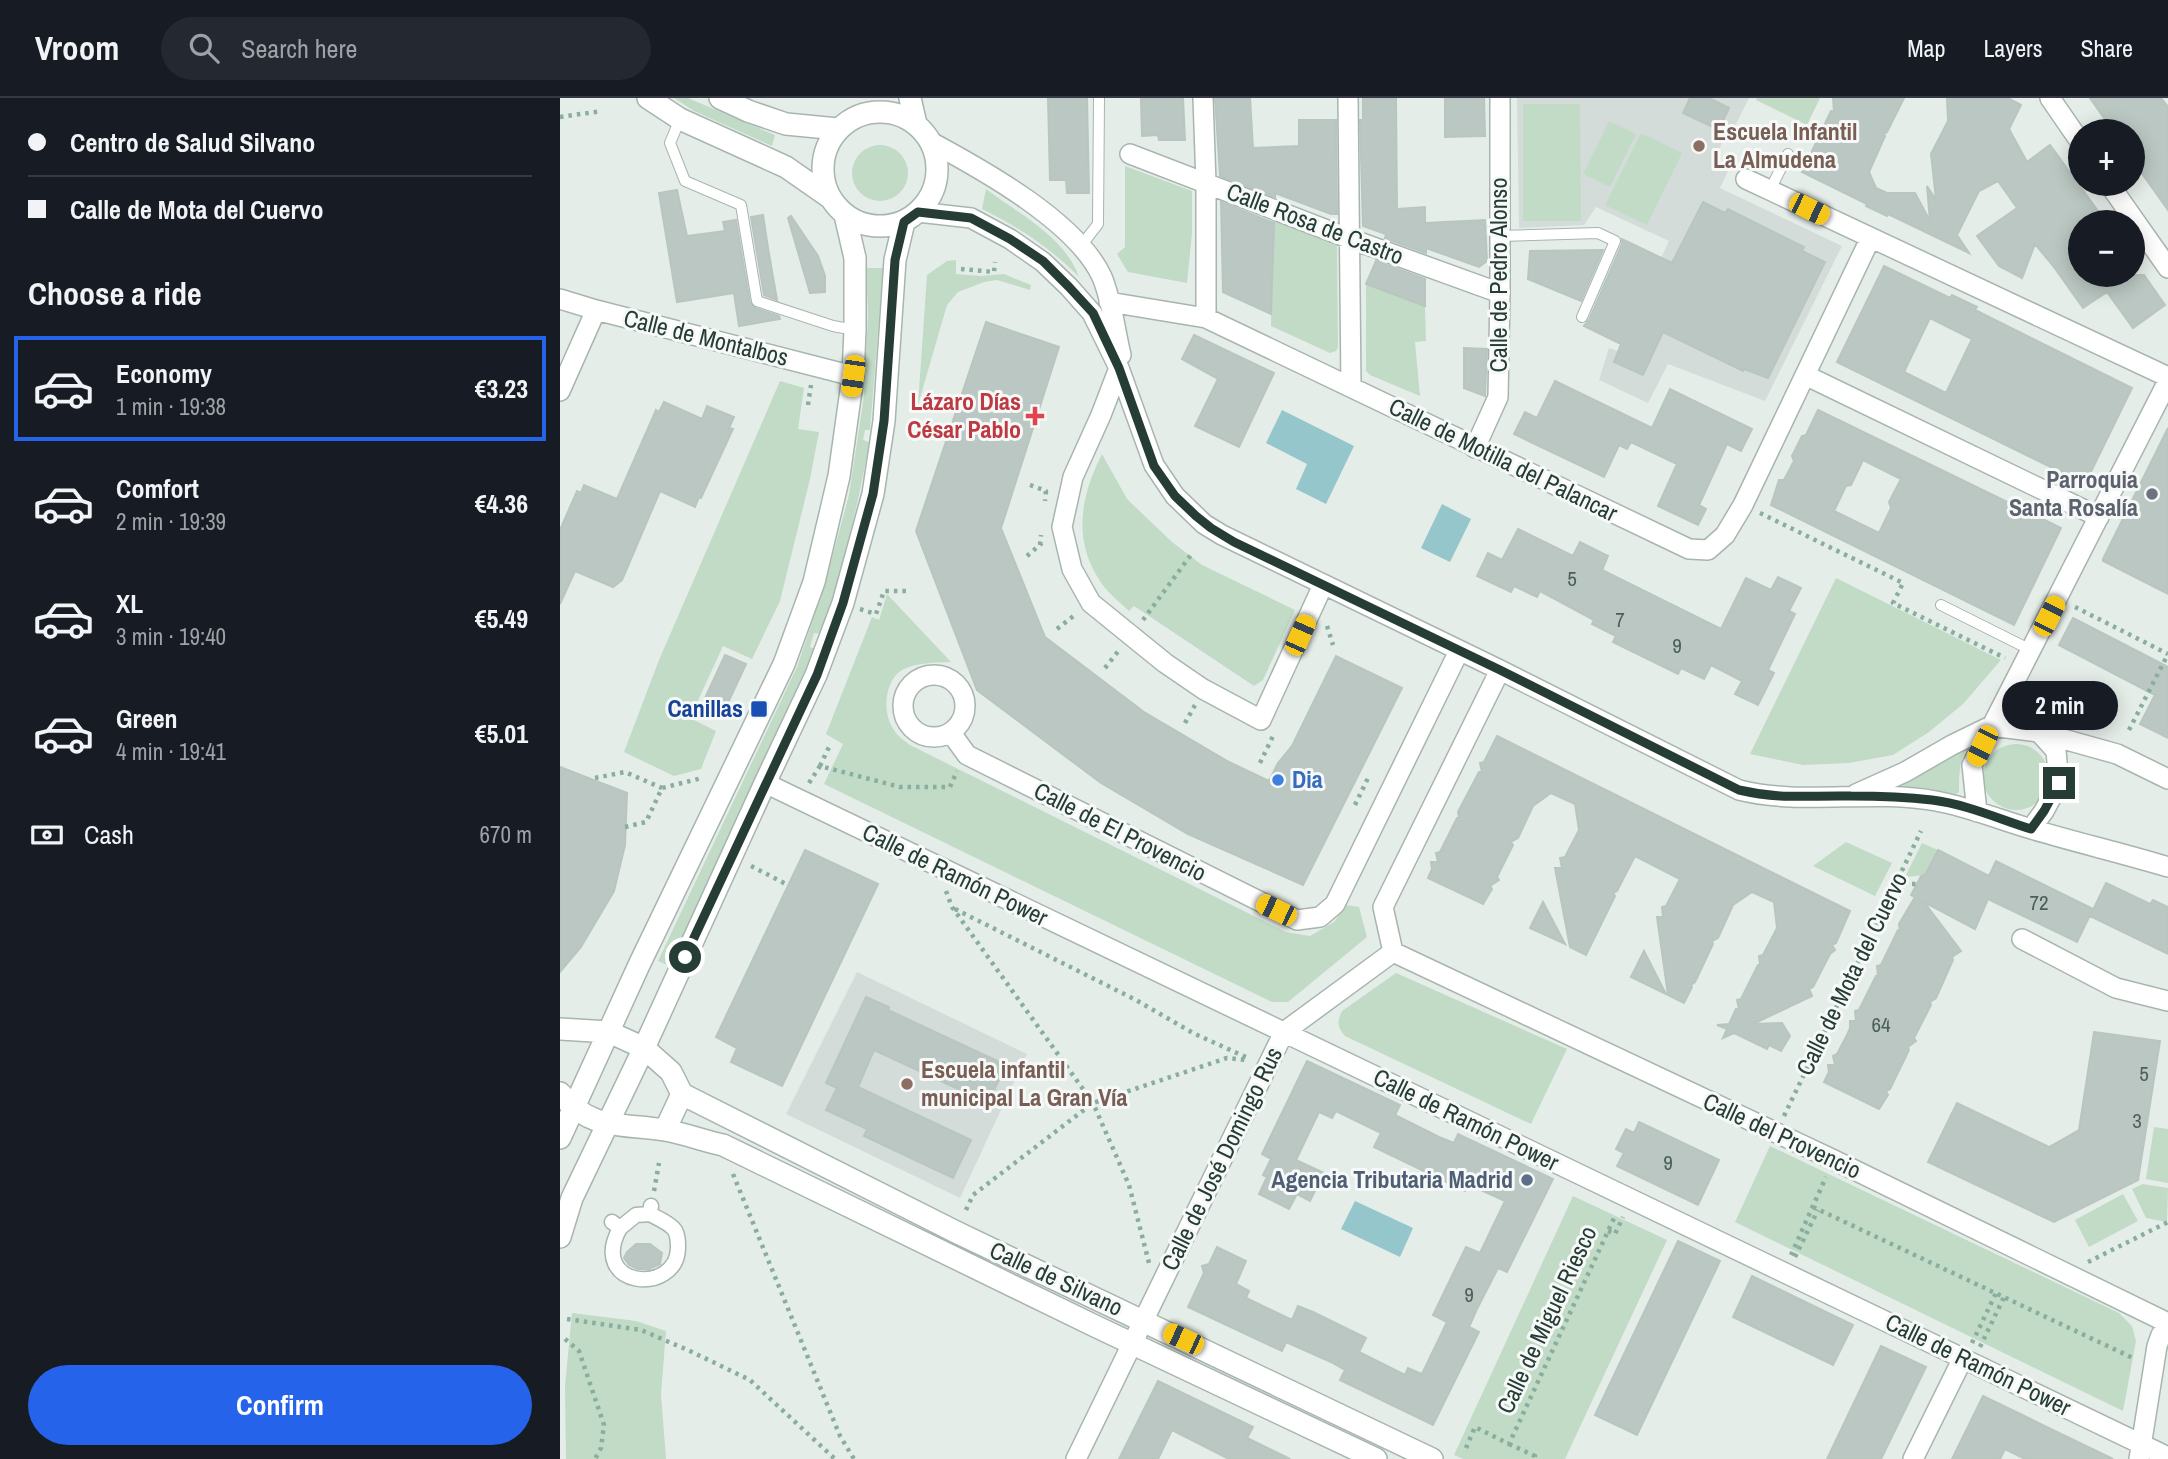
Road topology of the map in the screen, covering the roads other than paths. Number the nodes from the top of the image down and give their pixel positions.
1 (648, 98) edge
2 (720, 98) edge
3 (910, 98) edge
4 (1098, 98) edge
5 (1203, 98) edge
6 (1348, 98) edge
7 (1500, 98) edge
8 (2050, 98) edge
9 (849, 115) edge
10 (680, 119) junction
11 (916, 124) junction
12 (2068, 124) edge
13 (931, 142) junction
14 (1130, 154) dead end
15 (1787, 154) dead end
16 (1746, 179) dead end
17 (1206, 183) junction
18 (1770, 190) junction
19 (2117, 196) edge
20 (829, 197) junction
21 (845, 215) junction
22 (911, 217) junction
23 (1500, 236) junction
24 (1348, 237) junction
25 (1870, 239) junction
26 (1081, 246) junction
27 (2168, 268) edge
28 (1500, 293) junction
29 (560, 299) edge
30 (1109, 302) junction
31 (596, 310) junction
32 (1582, 317) dead end
33 (1206, 318) junction
34 (855, 330) junction
35 (1119, 368) junction
36 (1805, 375) junction
37 (853, 376) junction
38 (2168, 379) edge
39 (1351, 387) junction
40 (560, 391) edge
41 (1130, 397) junction
42 (1475, 448) junction
43 (2099, 517) junction
44 (1324, 585) junction
45 (1941, 605) dead end
46 (2032, 650) junction
47 (1459, 651) junction
48 (1500, 670) junction
49 (1991, 726) junction
50 (2038, 732) junction
51 (951, 733) dead end
52 (2168, 779) edge
53 (765, 783) junction
54 (1852, 796) junction
55 (1977, 812) junction
56 (2031, 829) junction
57 (2168, 867) edge
58 (2022, 939) dead end
59 (1393, 952) junction
60 (2168, 1001) edge
61 (561, 1030) edge
62 (609, 1032) junction
63 (1284, 1032) junction
64 (644, 1048) junction
65 (682, 1094) junction
66 (566, 1100) edge
67 (606, 1124) junction
68 (665, 1130) junction
69 (560, 1138) edge
70 (650, 1210) joint
71 (560, 1237) edge
72 (1143, 1321) junction
73 (2168, 1323) edge
74 (2168, 1329) edge
75 (1131, 1343) junction
76 (1967, 1350) junction
77 (2140, 1451) edge
78 (2168, 1456) edge
79 (1076, 1459) edge
80 (1376, 1459) edge
81 (1432, 1459) edge
82 (1913, 1459) edge

1 - 10 street
2 - 9 street
3 - 11 street
4 - 26 lane
5 - 17 street
6 - 24 street
7 - 23 street, Calle de Pedro Alonso
8 - 12 street
9 - 11 street
9 - 20 street
10 - 20 street
10 - 34 lane
11 - 13 street
13 - 22 street
13 - 26 street
14 - 17 street, Calle Rosa de Castro
15 - 18 lane
16 - 18 street
17 - 24 street, Calle Rosa de Castro
17 - 33 street
18 - 25 street
19 - 27 street
20 - 21 street
21 - 22 street
21 - 34 street
22 - 35 street
22 - 53 street
23 - 28 street, Calle de Pedro Alonso
23 - 32 lane
24 - 28 street, Calle Rosa de Castro
24 - 39 street
25 - 36 street, Calle de Motilla del Palancar
25 - 38 street
26 - 30 street
28 - 42 street, Calle de Pedro Alonso
29 - 31 street, Calle de Montalbos
30 - 33 street, Calle de Motilla del Palancar
30 - 41 street
31 - 37 street, Calle de Montalbos
31 - 40 street
33 - 39 street, Calle de Motilla del Palancar
34 - 37 street
35 - 41 street
35 - 44 street
36 - 42 street, Calle de Motilla del Palancar
36 - 43 street
37 - 62 street
38 - 43 street
39 - 42 street, Calle de Motilla del Palancar
41 - 44 street
43 - 46 street
44 - 47 street
45 - 46 lane
46 - 49 street
47 - 48 street
47 - 51 street, Calle de El Provencio
48 - 54 street
48 - 59 street
49 - 50 street
49 - 54 street
49 - 55 street
50 - 52 street
50 - 56 street
53 - 63 street, Calle de Ramón Power
53 - 64 street
54 - 55 street
55 - 56 street
56 - 57 street
58 - 60 street
59 - 63 street, Calle de José Domingo Rus
59 - 73 street, Calle del Provencio
61 - 62 street
62 - 64 street
62 - 66 street
63 - 72 street, Calle de José Domingo Rus
63 - 76 street, Calle de Ramón Power
64 - 65 street
64 - 67 street
65 - 68 street
65 - 72 street, Calle de Silvano
66 - 67 street
66 - 69 street
67 - 68 street, Calle de Silvano
67 - 71 street
68 - 75 street, Calle de Silvano
70 - 70 street
72 - 75 street, Calle de José Domingo Rus
72 - 81 street, Calle de Silvano
74 - 77 street
75 - 79 street, Calle de José Domingo Rus
75 - 80 street, Calle de Silvano
76 - 77 street, Calle de Ramón Power
76 - 82 street
77 - 78 street, Calle de Ramón Power

